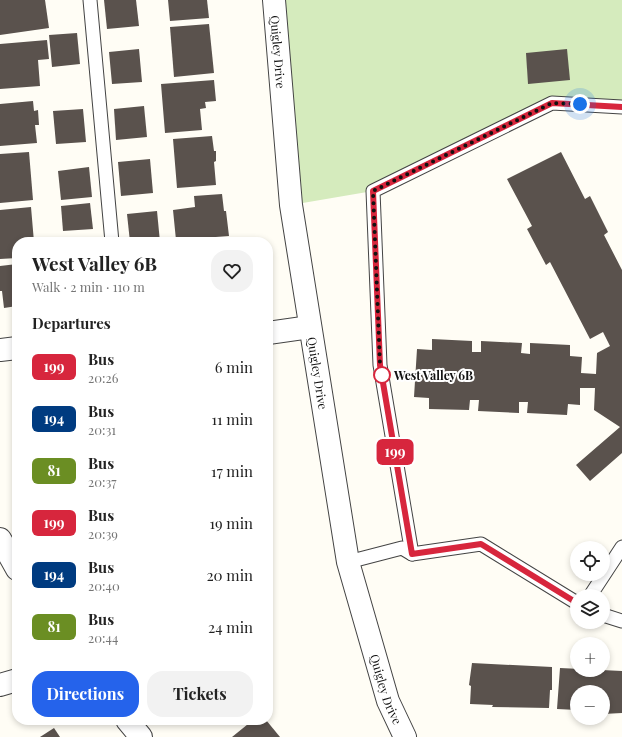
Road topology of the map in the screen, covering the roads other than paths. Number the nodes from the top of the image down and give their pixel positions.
1 (90, 0) edge
2 (274, 0) edge
3 (622, 107) edge
4 (112, 237) edge
5 (310, 327) junction
6 (273, 332) edge
7 (12, 349) edge
8 (0, 350) edge
9 (0, 539) edge
10 (622, 547) edge
11 (412, 554) junction
12 (12, 560) edge
13 (348, 562) junction
14 (595, 589) edge
15 (570, 599) edge
16 (610, 617) edge
17 (622, 621) edge
18 (12, 681) edge
19 (0, 685) edge
20 (131, 725) edge
21 (141, 737) edge
22 (405, 737) edge

1 - 4 lane
2 - 5 street, Quigley Drive
3 - 11 lane
5 - 6 street
5 - 13 street, Quigley Drive
7 - 8 street
9 - 12 street
10 - 14 lane
11 - 13 lane
11 - 15 lane
13 - 22 street, Quigley Drive
16 - 17 lane
18 - 19 street
20 - 21 street

